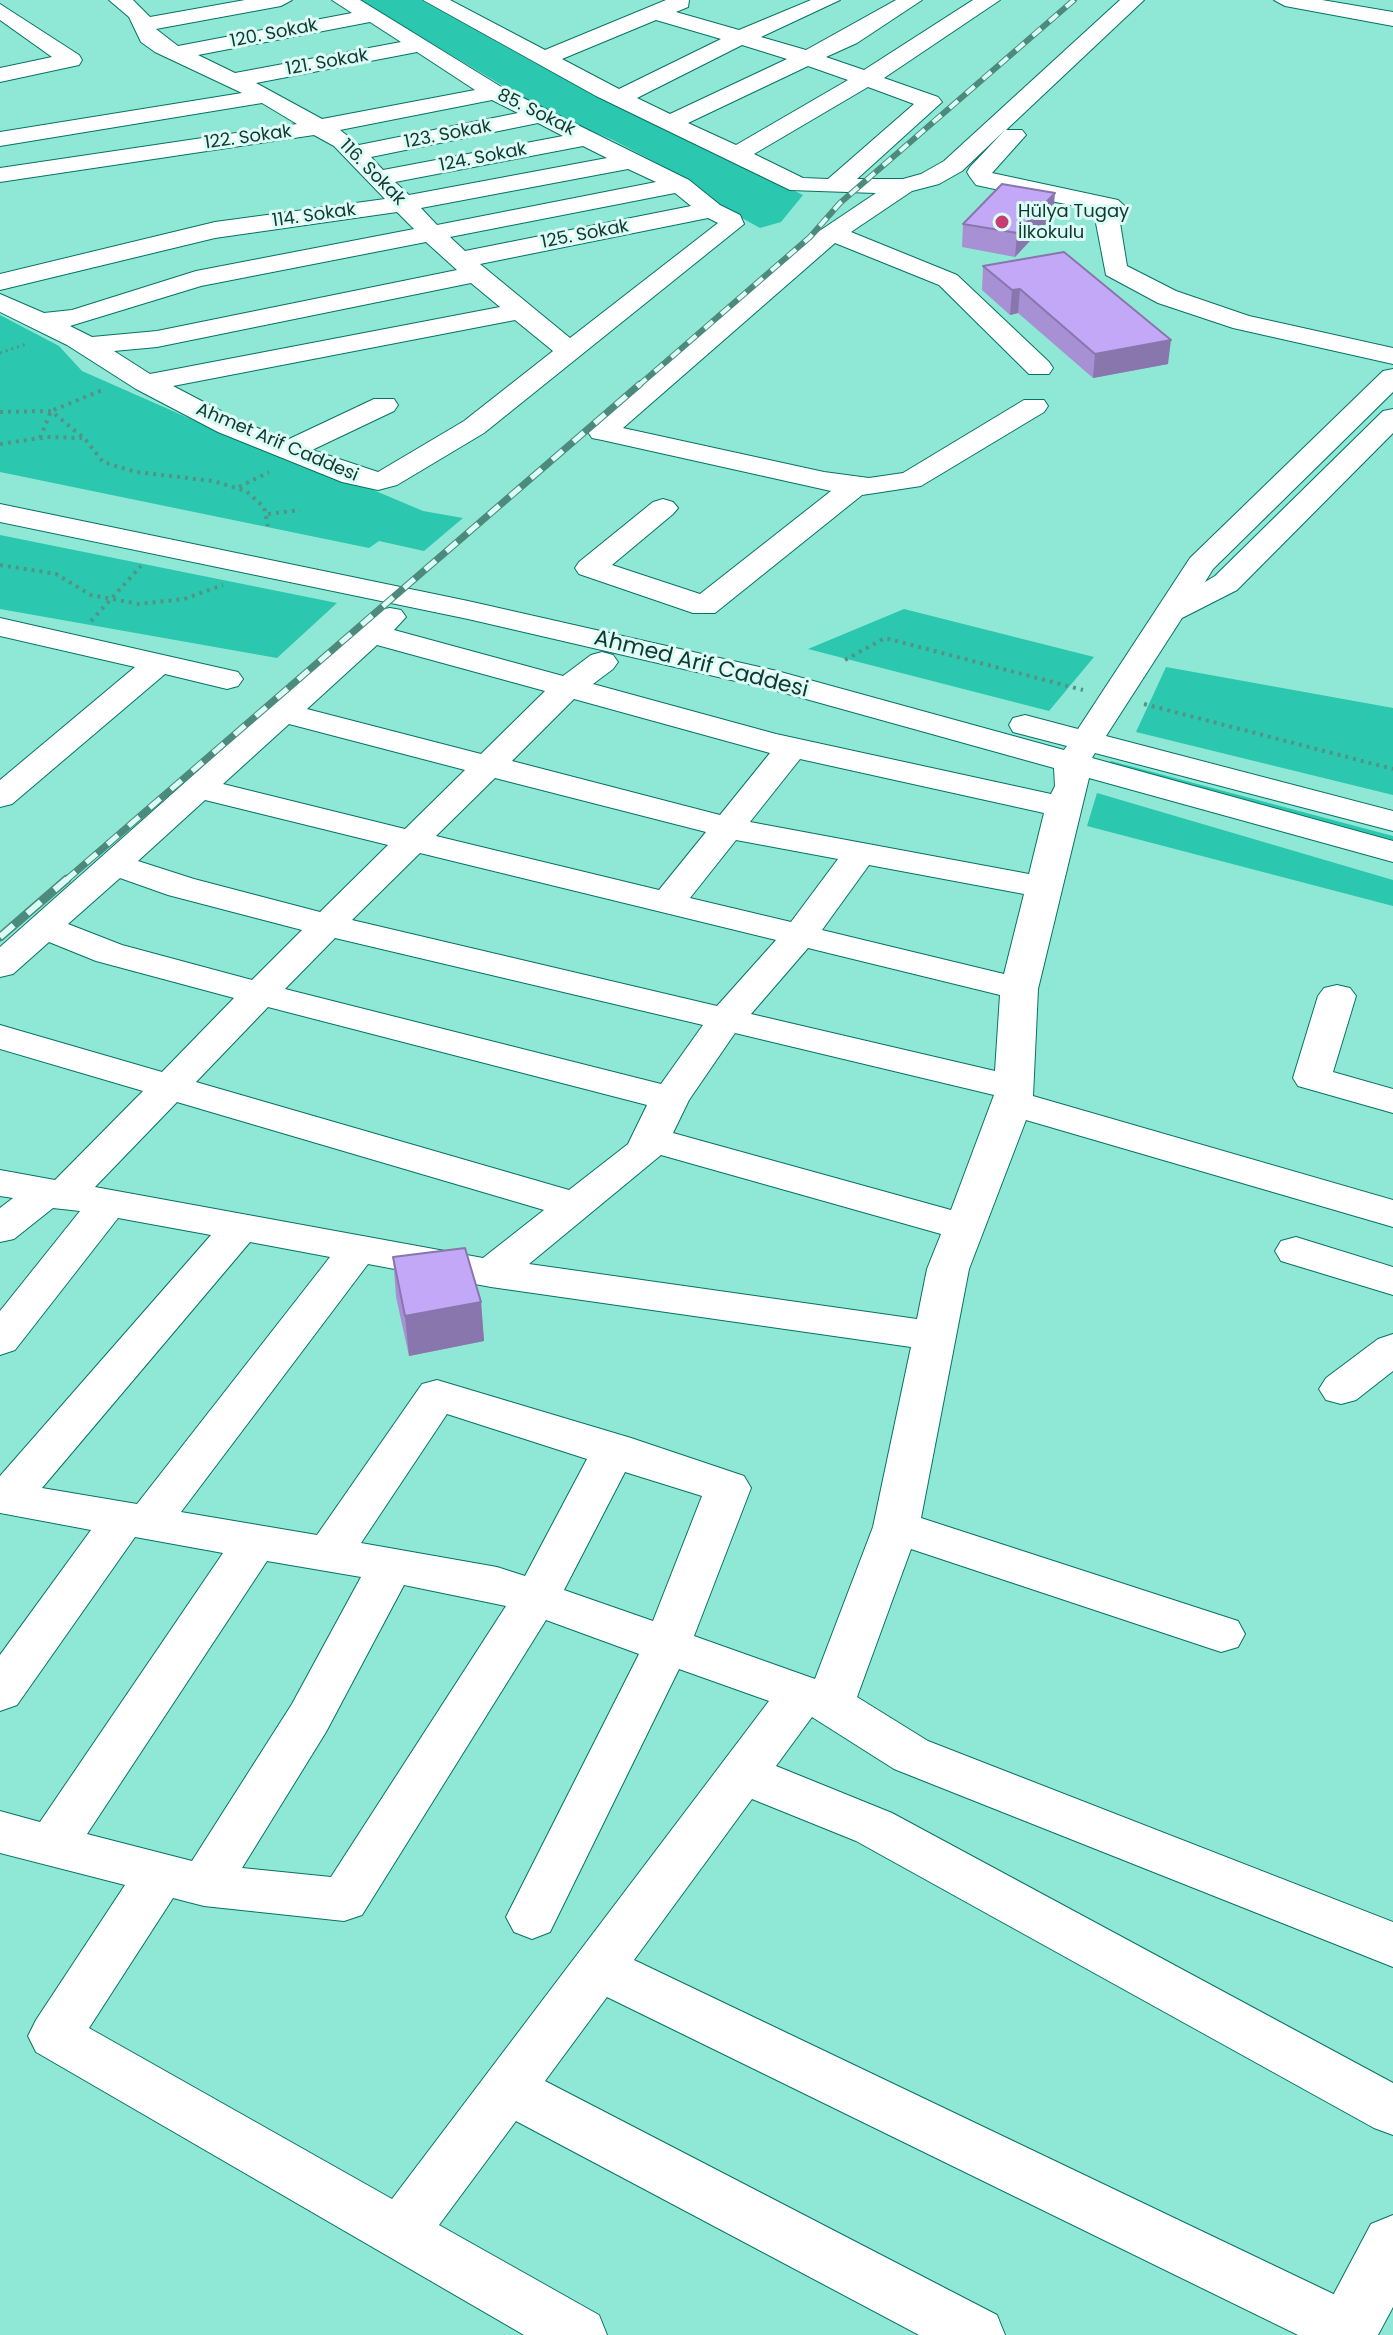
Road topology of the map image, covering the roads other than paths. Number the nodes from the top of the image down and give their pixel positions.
1 (281, 0) edge
2 (343, 0) edge
3 (479, 0) edge
4 (683, 0) edge
5 (829, 0) edge
6 (911, 0) edge
7 (989, 0) edge
8 (1285, 0) edge
9 (124, 1) edge
10 (1144, 3) edge
11 (440, 4) edge
12 (0, 10) edge
13 (654, 12) junction
14 (374, 15) junction
15 (1393, 19) edge
16 (143, 25) junction
17 (742, 37) junction
18 (421, 45) junction
19 (174, 53) junction
20 (805, 57) junction
21 (543, 59) junction
22 (0, 75) edge
23 (863, 79) junction
24 (233, 80) junction
25 (495, 93) junction
26 (266, 96) junction
27 (619, 98) junction
28 (539, 116) junction
29 (671, 122) junction
30 (319, 127) junction
31 (589, 138) junction
32 (0, 139) edge
33 (356, 153) junction
34 (738, 154) junction
35 (630, 161) junction
36 (0, 175) edge
37 (378, 178) junction
38 (680, 185) junction
39 (834, 186) junction
40 (903, 186) junction
41 (402, 204) junction
42 (721, 215) junction
43 (431, 232) junction
44 (832, 233) junction
45 (467, 267) junction
46 (0, 282) edge
47 (0, 302) edge
48 (519, 311) junction
49 (39, 322) junction
50 (86, 346) junction
51 (568, 350) junction
52 (1393, 356) edge
53 (1039, 368) dead end
54 (1393, 377) edge
55 (141, 380) junction
56 (384, 405) dead end
57 (1034, 406) dead end
58 (1393, 417) edge
59 (291, 449) junction
60 (856, 485) junction
61 (0, 489) edge
62 (663, 508) dead end
63 (0, 513) edge
64 (409, 599) junction
65 (1171, 612) junction
66 (0, 627) edge
67 (372, 634) junction
68 (602, 662) dead end
69 (157, 665) junction
70 (227, 679) dead end
71 (566, 689) junction
72 (284, 713) junction
73 (792, 747) junction
74 (1079, 753) junction
75 (490, 767) junction
76 (200, 789) junction
77 (0, 797) edge
78 (1063, 807) junction
79 (1393, 821) edge
80 (730, 828) junction
81 (416, 839) junction
82 (1393, 852) edge
83 (860, 853) junction
84 (114, 864) junction
85 (1044, 887) junction
86 (668, 902) junction
87 (327, 925) junction
88 (44, 927) junction
89 (800, 935) junction
90 (0, 966) edge
91 (1019, 989) junction
92 (260, 994) junction
93 (1337, 996) dead end
94 (727, 1018) junction
95 (0, 1037) edge
96 (169, 1088) junction
97 (1015, 1096) junction
98 (670, 1099) junction
99 (1393, 1101) edge
100 (650, 1139) junction
101 (0, 1183) edge
102 (54, 1195) junction
103 (106, 1205) junction
104 (577, 1206) junction
105 (1393, 1214) edge
106 (967, 1228) junction
107 (0, 1229) edge
108 (239, 1229) junction
109 (358, 1249) junction
110 (1296, 1251) dead end
111 (491, 1273) junction
112 (1393, 1281) edge
113 (935, 1336) junction
114 (0, 1340) edge
115 (1393, 1349) edge
116 (1341, 1389) dead end
117 (615, 1449) junction
118 (4, 1498) edge
119 (136, 1520) junction
120 (896, 1527) junction
121 (256, 1541) junction
122 (329, 1554) junction
123 (391, 1565) junction
124 (536, 1598) junction
125 (1221, 1634) dead end
126 (667, 1645) junction
127 (0, 1692) edge
128 (816, 1699) junction
129 (744, 1774) junction
130 (0, 1832) edge
131 (52, 1845) junction
132 (183, 1879) junction
133 (532, 1917) dead end
134 (1393, 1945) edge
135 (598, 1968) junction
136 (508, 2089) junction
137 (1393, 2111) edge
138 (399, 2234) junction
139 (1393, 2244) edge
140 (1346, 2332) edge
141 (578, 2335) edge
142 (976, 2335) edge

1 - 16 street
2 - 14 street, 85. Sokak
3 - 11 street
4 - 13 street
5 - 17 street
6 - 20 street
7 - 23 street
8 - 15 street
9 - 16 street, 116. Sokak
10 - 40 street
10 - 52 street
11 - 21 street
12 - 22 street
13 - 17 street
13 - 21 street
14 - 18 street, 85. Sokak
14 - 19 street, 120. Sokak
16 - 19 street, 116. Sokak
17 - 20 street
17 - 27 street
18 - 24 street, 121. Sokak
18 - 25 street, 85. Sokak
19 - 24 street, 116. Sokak
20 - 23 street
20 - 29 street
21 - 27 street
23 - 34 street
23 - 39 street
24 - 26 street, 116. Sokak
25 - 28 street, 85. Sokak
25 - 30 street, 122. Sokak
26 - 30 street, 116. Sokak
26 - 32 street
27 - 29 street
28 - 31 street, 85. Sokak
28 - 33 street, 123. Sokak
29 - 34 street
30 - 33 street, 116. Sokak
30 - 36 street, 122. Sokak
31 - 35 street, 85. Sokak
31 - 37 street, 124. Sokak
33 - 37 street, 116. Sokak
34 - 39 street
35 - 38 street, 85. Sokak
35 - 41 street, 114. Sokak
37 - 41 street, 116. Sokak
38 - 42 street, 85. Sokak
38 - 43 street
39 - 40 street
40 - 44 street
41 - 43 street, 116. Sokak
41 - 46 street, 114. Sokak
42 - 45 street, 125. Sokak
42 - 51 street, Ahmet Arif Caddesi
43 - 45 street, 116. Sokak
43 - 49 street
44 - 53 street
44 - 60 street
45 - 48 street, 116. Sokak
45 - 50 street, 125. Sokak
47 - 49 street, Ahmet Arif Caddesi
48 - 51 street, 116. Sokak
48 - 55 street
49 - 50 street, Ahmet Arif Caddesi
50 - 55 street, Ahmet Arif Caddesi
51 - 59 street, Ahmet Arif Caddesi
54 - 65 street
55 - 59 street, Ahmet Arif Caddesi
56 - 59 street
57 - 60 street
58 - 65 street
60 - 62 street
61 - 74 street, Ahmed Arif Caddesi
63 - 64 street, Ahmed Arif Caddesi
64 - 67 street
64 - 74 street, Ahmed Arif Caddesi
65 - 74 street
66 - 69 street
67 - 71 street
67 - 72 street
68 - 71 street
69 - 70 street
69 - 77 street
71 - 73 street
71 - 75 street
72 - 75 street
72 - 76 street
73 - 78 street
73 - 80 street
74 - 78 street
74 - 79 street, Ahmed Arif Caddesi
74 - 82 street, Ahmed Arif Caddesi
75 - 80 street
75 - 81 street
76 - 81 street
76 - 84 street
78 - 85 street
80 - 83 street
80 - 86 street
81 - 86 street
81 - 87 street
83 - 85 street
83 - 89 street
84 - 87 street
84 - 88 street
85 - 91 street
86 - 89 street
87 - 92 street
87 - 94 street
88 - 90 street
88 - 92 street
89 - 91 street
89 - 94 street
91 - 97 street
92 - 96 street
92 - 98 street
93 - 99 street
94 - 97 street
94 - 98 street
95 - 96 street
96 - 102 street
96 - 104 street
97 - 105 street
97 - 106 street
98 - 100 street
100 - 104 street
100 - 106 street
101 - 102 street
102 - 103 street
102 - 107 street
103 - 108 street
103 - 114 street
104 - 111 street
106 - 113 street
108 - 109 street
108 - 118 street
109 - 111 street
109 - 119 street
110 - 112 street
111 - 113 street
113 - 120 street
115 - 116 street
117 - 122 street
117 - 124 street
117 - 126 street
118 - 119 street
119 - 121 street
119 - 127 street
120 - 125 street
120 - 128 street
121 - 122 street
121 - 131 street
122 - 123 street
123 - 124 street
123 - 132 street
124 - 126 street
124 - 132 street
126 - 128 street
126 - 133 street
128 - 129 street
128 - 134 street
129 - 135 street
129 - 137 street
130 - 131 street
131 - 132 street
132 - 138 street
135 - 136 street
135 - 140 street
136 - 138 street
136 - 142 street
138 - 141 street
139 - 140 highway

